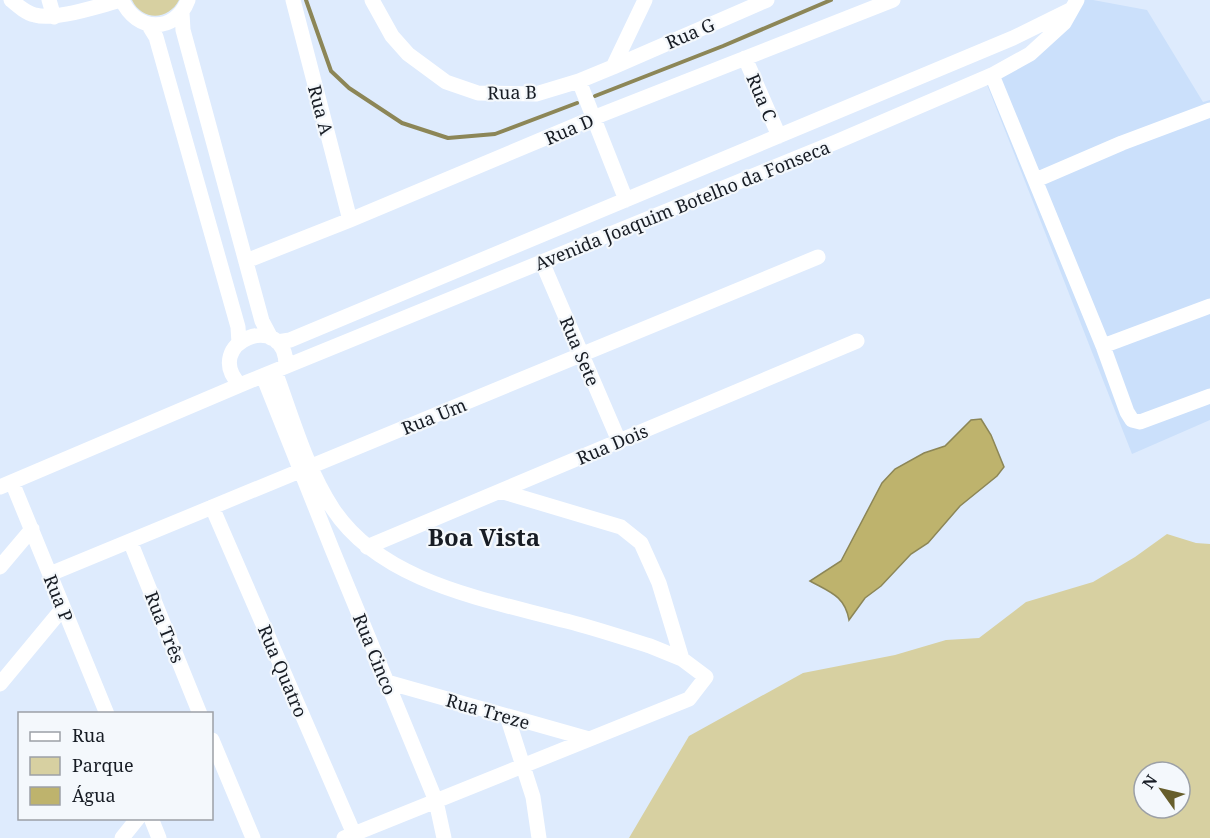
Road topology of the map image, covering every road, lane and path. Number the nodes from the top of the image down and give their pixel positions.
1 (11, 0) edge
2 (49, 0) edge
3 (122, 0) edge
4 (292, 0) edge
5 (372, 0) edge
6 (645, 0) edge
7 (767, 0) edge
8 (893, 0) edge
9 (1074, 5) edge
10 (185, 6) edge
11 (54, 16) junction
12 (148, 24) junction
13 (746, 58) junction
14 (613, 67) junction
15 (992, 75) junction
16 (579, 81) junction
17 (1210, 110) edge
18 (593, 118) junction
19 (779, 136) junction
20 (1036, 180) junction
21 (626, 200) junction
22 (350, 220) junction
23 (237, 230) junction
24 (213, 238) junction
25 (818, 257) dead end
26 (246, 261) junction
27 (542, 262) junction
28 (1210, 306) edge
29 (274, 340) junction
30 (857, 341) dead end
31 (239, 343) junction
32 (1103, 346) junction
33 (582, 354) junction
34 (275, 371) junction
35 (240, 385) junction
36 (1210, 396) edge
37 (619, 441) junction
38 (305, 469) junction
39 (6, 484) edge
40 (500, 491) junction
41 (212, 507) junction
42 (32, 529) junction
43 (130, 541) junction
44 (367, 547) junction
45 (0, 567) edge
46 (50, 574) junction
47 (63, 608) junction
48 (682, 658) junction
49 (387, 682) junction
50 (0, 684) edge
51 (106, 712) edge
52 (199, 712) edge
53 (507, 716) junction
54 (589, 739) junction
55 (213, 742) edge
56 (524, 766) junction
57 (436, 801) junction
58 (137, 820) edge
59 (151, 820) edge
60 (349, 836) edge
61 (122, 838) edge
62 (159, 838) edge
63 (254, 838) edge
64 (444, 838) edge
65 (539, 838) edge

1 - 11 street
2 - 11 street
3 - 11 street
3 - 12 street
4 - 22 street, Rua A
5 - 16 street, Rua B
6 - 14 street
7 - 14 street, Rua G
8 - 13 street, Rua D
9 - 15 street, Avenida Joaquim Botelho da Fonseca
9 - 19 street
10 - 12 street
10 - 23 street
12 - 24 street
13 - 18 street, Rua D
13 - 19 street, Rua C
14 - 16 street, Rua B
15 - 20 street
15 - 27 street, Avenida Joaquim Botelho da Fonseca
16 - 18 street
17 - 20 street
18 - 21 street
18 - 22 street, Rua D
19 - 21 street
20 - 32 street
21 - 29 street
22 - 26 street, Rua D
23 - 24 street
23 - 26 street
24 - 31 street
25 - 33 street, Rua Um
26 - 29 street
27 - 33 street, Rua Sete
27 - 34 street, Avenida Joaquim Botelho da Fonseca
28 - 32 street
29 - 31 street
29 - 34 street
30 - 37 street, Rua Dois
31 - 35 street
32 - 36 street
33 - 37 street, Rua Sete
33 - 38 street, Rua Um
34 - 35 street
34 - 38 street
35 - 39 street
37 - 40 street, Rua Dois
38 - 41 street, Rua Um
38 - 44 street
38 - 49 street, Rua Cinco
39 - 42 street, Rua P
40 - 44 street, Rua Dois
40 - 48 street
41 - 43 street, Rua Um
41 - 60 street, Rua Quatro
42 - 45 street
42 - 46 street, Rua P
43 - 46 street, Rua Um
43 - 52 street, Rua Três
44 - 48 street
46 - 47 street, Rua P
47 - 50 street
47 - 51 street, Rua P
48 - 54 street
49 - 53 street, Rua Treze
49 - 57 street, Rua Cinco
53 - 54 street, Rua Treze
53 - 56 street
54 - 56 street
55 - 63 street
56 - 57 street
56 - 65 street
57 - 60 street
57 - 64 street, Rua Cinco
58 - 61 street
59 - 62 street

